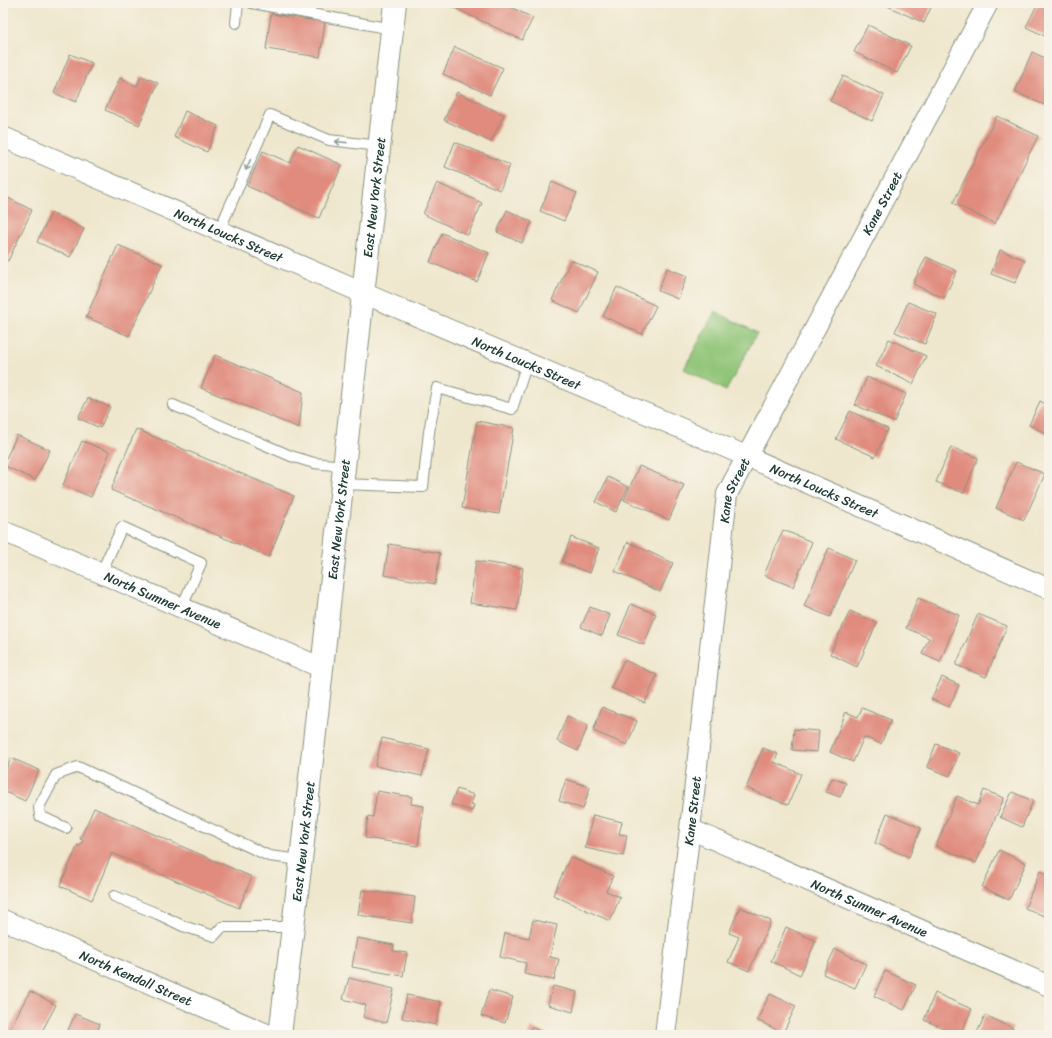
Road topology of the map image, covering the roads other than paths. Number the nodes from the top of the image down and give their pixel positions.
1 (238, 3) edge
2 (252, 3) edge
3 (395, 3) edge
4 (988, 3) edge
5 (236, 23) dead end
6 (392, 29) junction
7 (3, 137) edge
8 (379, 146) junction
9 (219, 231) junction
10 (363, 293) junction
11 (527, 363) junction
12 (173, 405) dead end
13 (746, 456) junction
14 (343, 475) junction
15 (3, 531) edge
16 (101, 573) junction
17 (1049, 589) edge
18 (182, 607) junction
19 (322, 668) junction
20 (66, 828) dead end
21 (690, 829) junction
22 (302, 860) junction
23 (114, 896) dead end
24 (3, 920) edge
25 (293, 927) junction
26 (1049, 986) edge
27 (269, 1035) edge
28 (280, 1035) edge
29 (665, 1035) edge

1 - 5 lane
2 - 6 lane
3 - 6 main road, East New York Street
4 - 13 street, Kane Street
6 - 8 main road, East New York Street
7 - 9 street, North Loucks Street
8 -> 9 lane
8 - 10 main road, East New York Street
9 - 10 street, North Loucks Street
10 - 11 street, North Loucks Street
10 - 14 main road, East New York Street
11 - 13 street, North Loucks Street
11 - 14 lane
12 - 14 lane
13 - 17 street, North Loucks Street
13 - 21 street, Kane Street
14 - 19 main road, East New York Street
15 - 16 street, North Sumner Avenue
16 - 18 street, North Sumner Avenue
16 - 18 lane
18 - 19 street, North Sumner Avenue
19 - 22 main road, East New York Street
20 - 22 lane
21 - 26 street, North Sumner Avenue
21 - 29 street, Kane Street
22 - 25 main road, East New York Street
23 - 25 lane
24 - 27 street, North Kendall Street
25 - 28 main road, East New York Street

